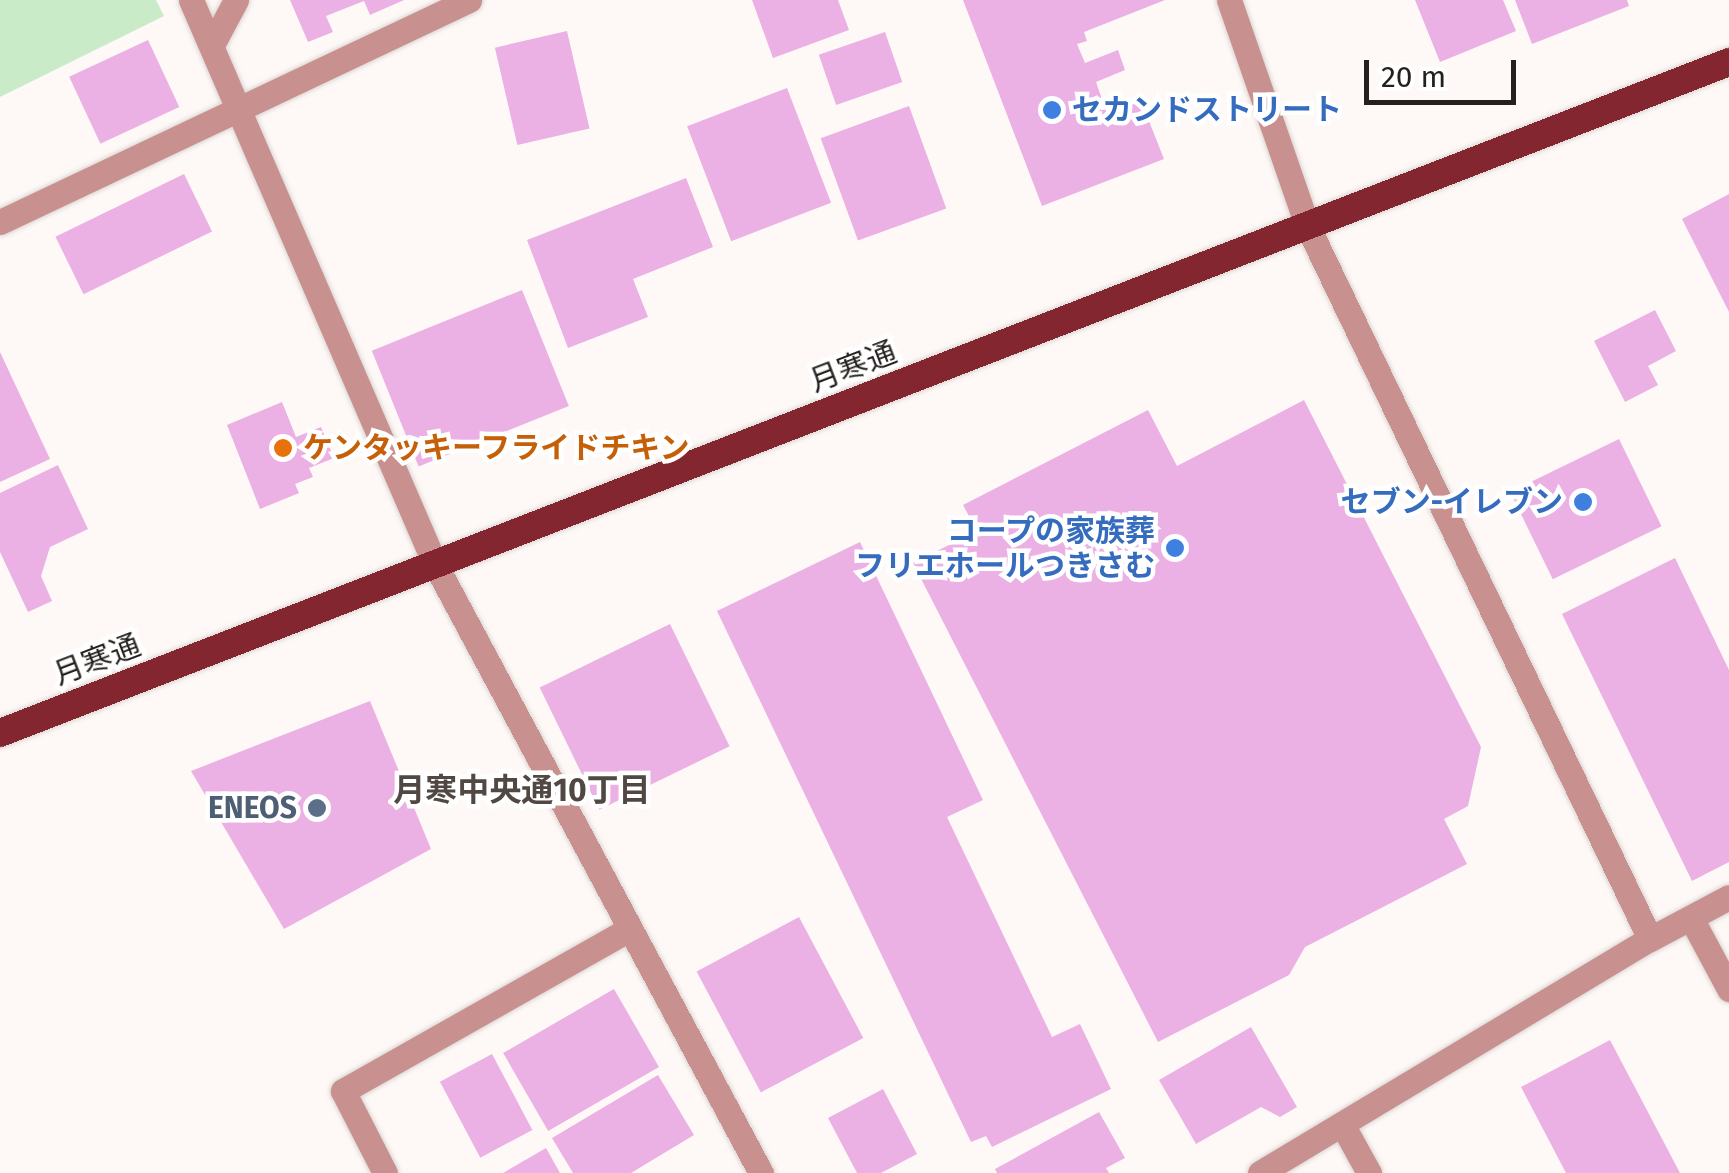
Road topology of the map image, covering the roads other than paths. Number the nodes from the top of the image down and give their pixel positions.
1 (191, 0) edge
2 (236, 0) edge
3 (469, 0) edge
4 (1230, 0) edge
5 (213, 43) junction
6 (1729, 62) edge
7 (239, 110) junction
8 (0, 222) edge
9 (1308, 226) junction
10 (435, 564) junction
11 (0, 733) edge
12 (1729, 897) edge
13 (1691, 918) junction
14 (628, 930) junction
15 (1650, 939) junction
16 (1729, 989) edge
17 (1342, 1124) junction
18 (385, 1173) edge
19 (761, 1173) edge
20 (1260, 1173) edge
21 (1369, 1173) edge

1 - 5 street
2 - 5 street
3 - 7 street
4 - 9 street
5 - 7 street
6 - 9 highway, 月寒通
7 - 8 street
7 - 10 street
9 - 10 highway, 月寒通
9 - 15 street
10 - 11 highway, 月寒通
10 - 14 street
12 - 13 street
13 - 15 street
13 - 16 street
14 - 18 street
14 - 19 street
15 - 17 street
17 - 20 street
17 - 21 street

